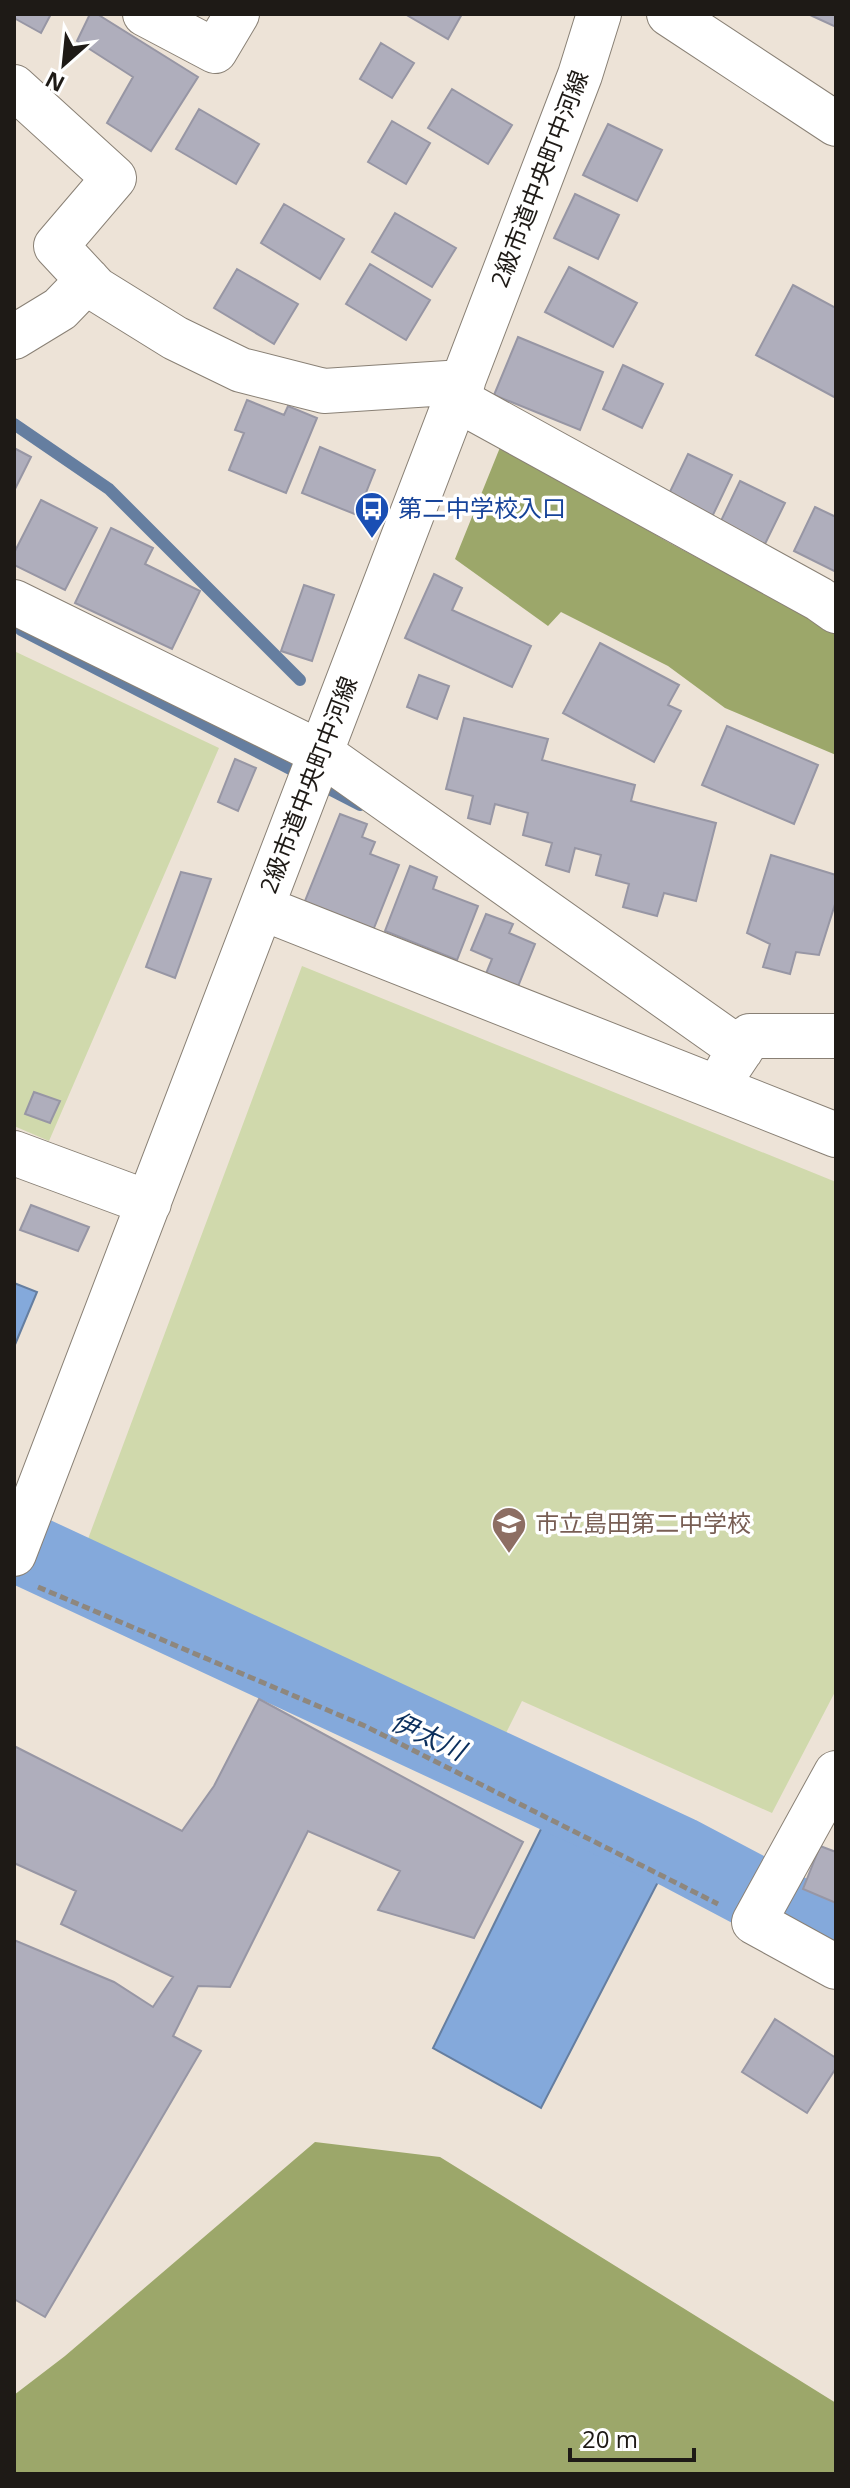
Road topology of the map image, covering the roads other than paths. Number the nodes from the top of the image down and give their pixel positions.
1 (145, 14) edge
2 (237, 14) edge
3 (599, 14) edge
4 (669, 14) edge
5 (14, 87) edge
6 (836, 124) edge
7 (85, 277) junction
8 (14, 314) edge
9 (14, 337) edge
10 (459, 390) junction
11 (14, 602) edge
12 (836, 611) edge
13 (321, 753) junction
14 (262, 908) junction
15 (836, 1036) edge
16 (741, 1050) junction
17 (715, 1088) junction
18 (836, 1135) edge
19 (14, 1153) edge
20 (149, 1203) junction
21 (20, 1546) edge
22 (836, 1773) edge
23 (836, 1967) edge

1 - 2 street
3 - 10 street, 2級市道中央町中河線
4 - 6 street
5 - 7 street
7 - 8 street
7 - 9 street
7 - 10 street
10 - 12 street
10 - 13 street, 2級市道中央町中河線
11 - 13 street
13 - 14 street, 2級市道中央町中河線
13 - 16 street
14 - 17 street
14 - 20 street, 2級市道中央町中河線
15 - 16 street
16 - 17 street
17 - 18 street
19 - 20 street
20 - 21 street, 2級市道中央町中河線
22 - 23 street

